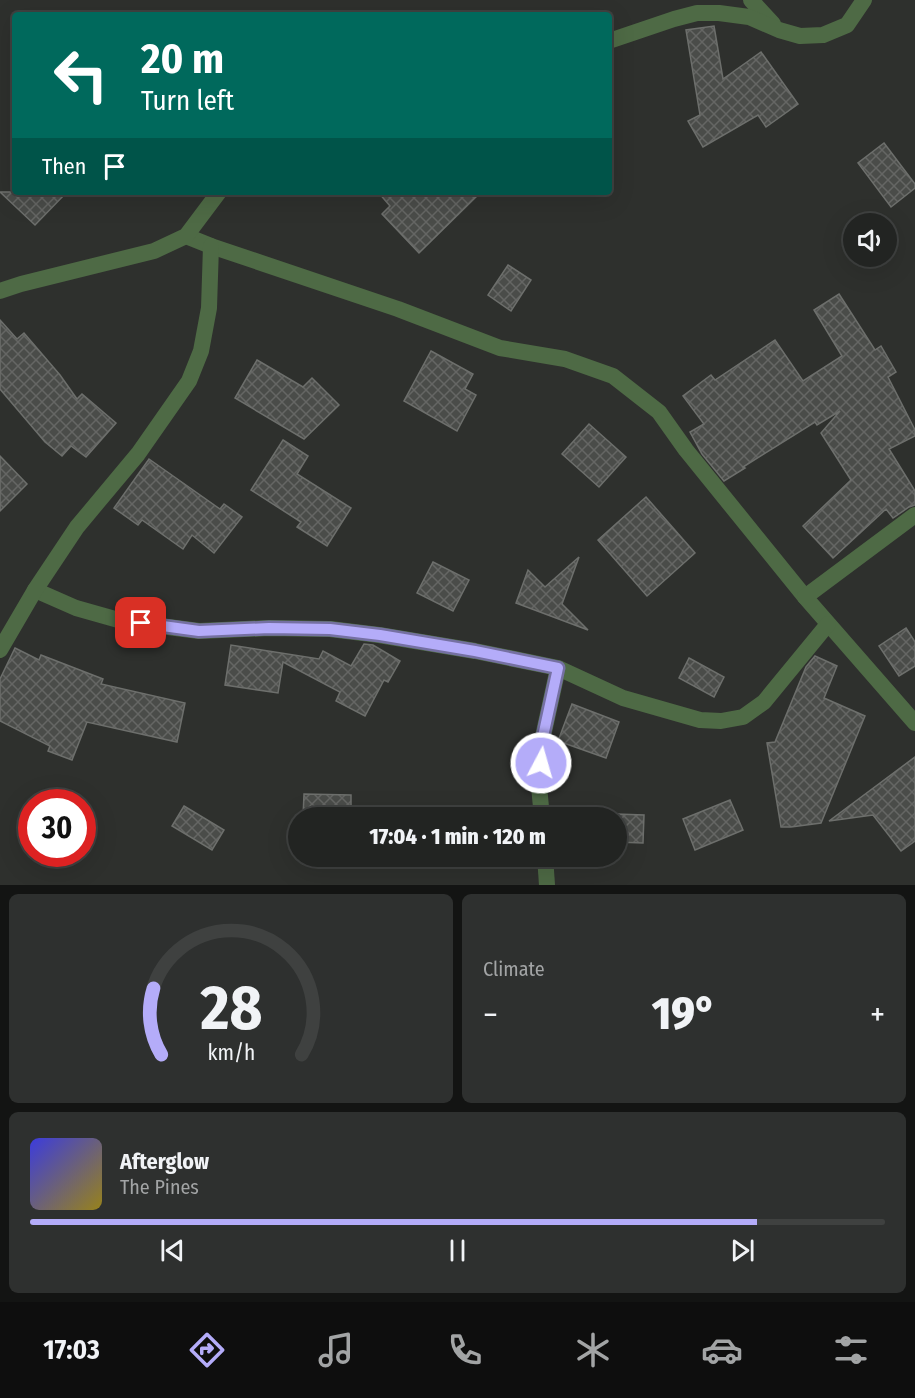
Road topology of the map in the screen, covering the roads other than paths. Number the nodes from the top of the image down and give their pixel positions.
1 (751, 0) edge
2 (864, 0) edge
3 (779, 30) junction
4 (612, 39) edge
5 (217, 195) edge
6 (186, 236) junction
7 (211, 246) junction
8 (0, 291) edge
9 (915, 515) edge
10 (35, 591) junction
11 (805, 597) junction
12 (828, 624) junction
13 (0, 650) edge
14 (558, 668) junction
15 (915, 723) edge
16 (541, 807) edge
17 (546, 867) edge
18 (547, 885) edge

1 - 3 street
2 - 3 street
3 - 4 street
5 - 6 street
6 - 7 street
6 - 8 street
7 - 10 street
7 - 11 street
9 - 11 street
10 - 13 street
10 - 14 street
11 - 12 street
12 - 14 street
12 - 15 street
14 - 16 street
17 - 18 street

